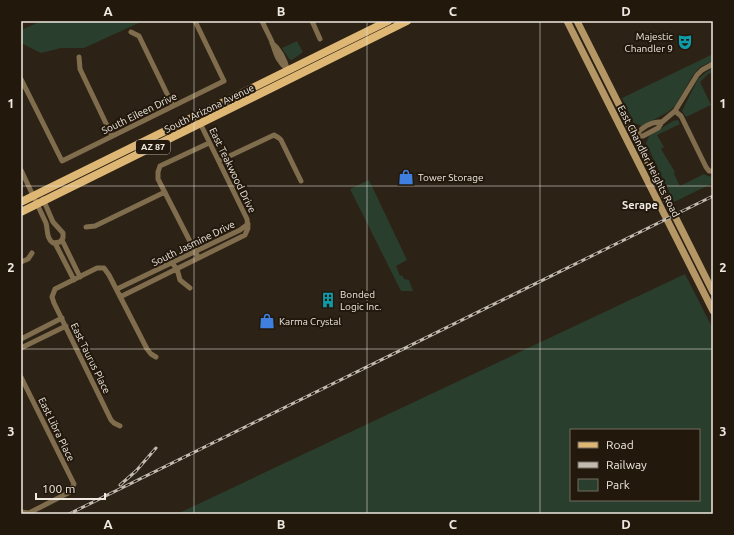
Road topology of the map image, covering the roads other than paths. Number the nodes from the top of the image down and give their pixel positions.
1 (202, 21) edge
2 (262, 21) edge
3 (312, 21) edge
4 (388, 21) edge
5 (407, 21) edge
6 (567, 21) edge
7 (577, 21) edge
8 (195, 22) edge
9 (131, 32) dead end
10 (320, 39) dead end
11 (79, 57) dead end
12 (713, 64) edge
13 (288, 70) junction
14 (291, 78) junction
15 (21, 79) edge
16 (173, 106) junction
17 (675, 111) junction
18 (200, 123) junction
19 (112, 136) junction
20 (635, 136) junction
21 (210, 143) junction
22 (218, 161) junction
23 (21, 170) edge
24 (711, 171) edge
25 (301, 181) dead end
26 (165, 192) junction
27 (37, 194) junction
28 (21, 202) edge
29 (41, 202) junction
30 (21, 212) edge
31 (248, 224) joint
32 (86, 227) dead end
33 (684, 235) junction
34 (677, 239) junction
35 (62, 240) junction
36 (55, 243) junction
37 (32, 253) dead end
38 (197, 255) junction
39 (21, 262) edge
40 (172, 263) junction
41 (176, 269) junction
42 (80, 277) junction
43 (74, 280) junction
44 (190, 288) dead end
45 (117, 289) junction
46 (713, 292) edge
47 (120, 297) junction
48 (713, 311) edge
49 (62, 318) junction
50 (66, 326) junction
51 (21, 339) edge
52 (21, 348) edge
53 (156, 357) dead end
54 (21, 377) edge
55 (120, 426) dead end
56 (22, 512) edge

1 - 8 street
2 - 13 street
3 - 10 street
4 - 13 main road, South Arizona Avenue / AZ 87
5 - 14 main road, South Arizona Avenue / AZ 87
6 - 34 main road, East Chandler Heights Road
7 - 20 main road, East Chandler Heights Road
8 - 16 street, South Eileen Drive
9 - 16 street
11 - 19 street
12 - 17 street
13 - 14 street
13 - 27 main road, South Arizona Avenue / AZ 87
14 - 18 main road, South Arizona Avenue / AZ 87
15 - 19 street, South Eileen Drive
16 - 19 street, South Eileen Drive
17 - 20 street
17 - 24 street
18 - 21 street, East Teakwood Drive
18 - 29 main road, South Arizona Avenue / AZ 87
20 - 33 main road, East Chandler Heights Road
21 - 22 street, East Teakwood Drive
21 - 26 street
22 - 25 street
22 - 31 street, East Teakwood Drive
23 - 27 street
26 - 32 street
26 - 38 street
27 - 28 main road, South Arizona Avenue / AZ 87
27 - 29 street
29 - 30 main road, South Arizona Avenue / AZ 87
29 - 35 street
29 - 36 street
31 - 38 street, South Jasmine Drive
33 - 34 main road
33 - 46 main road, East Chandler Heights Road
34 - 48 main road, East Chandler Heights Road
35 - 36 street
35 - 42 street
36 - 43 street
37 - 39 street
38 - 40 street, South Jasmine Drive
38 - 41 street, South Jasmine Drive
40 - 41 street
40 - 45 street, South Jasmine Drive
41 - 44 street
41 - 47 street, South Jasmine Drive
42 - 43 street
42 - 45 street
43 - 49 street, East Taurus Place
45 - 47 street
47 - 53 street
49 - 50 street, East Taurus Place
49 - 51 street
50 - 52 street
50 - 55 street, East Taurus Place
54 - 56 street, East Libra Place

